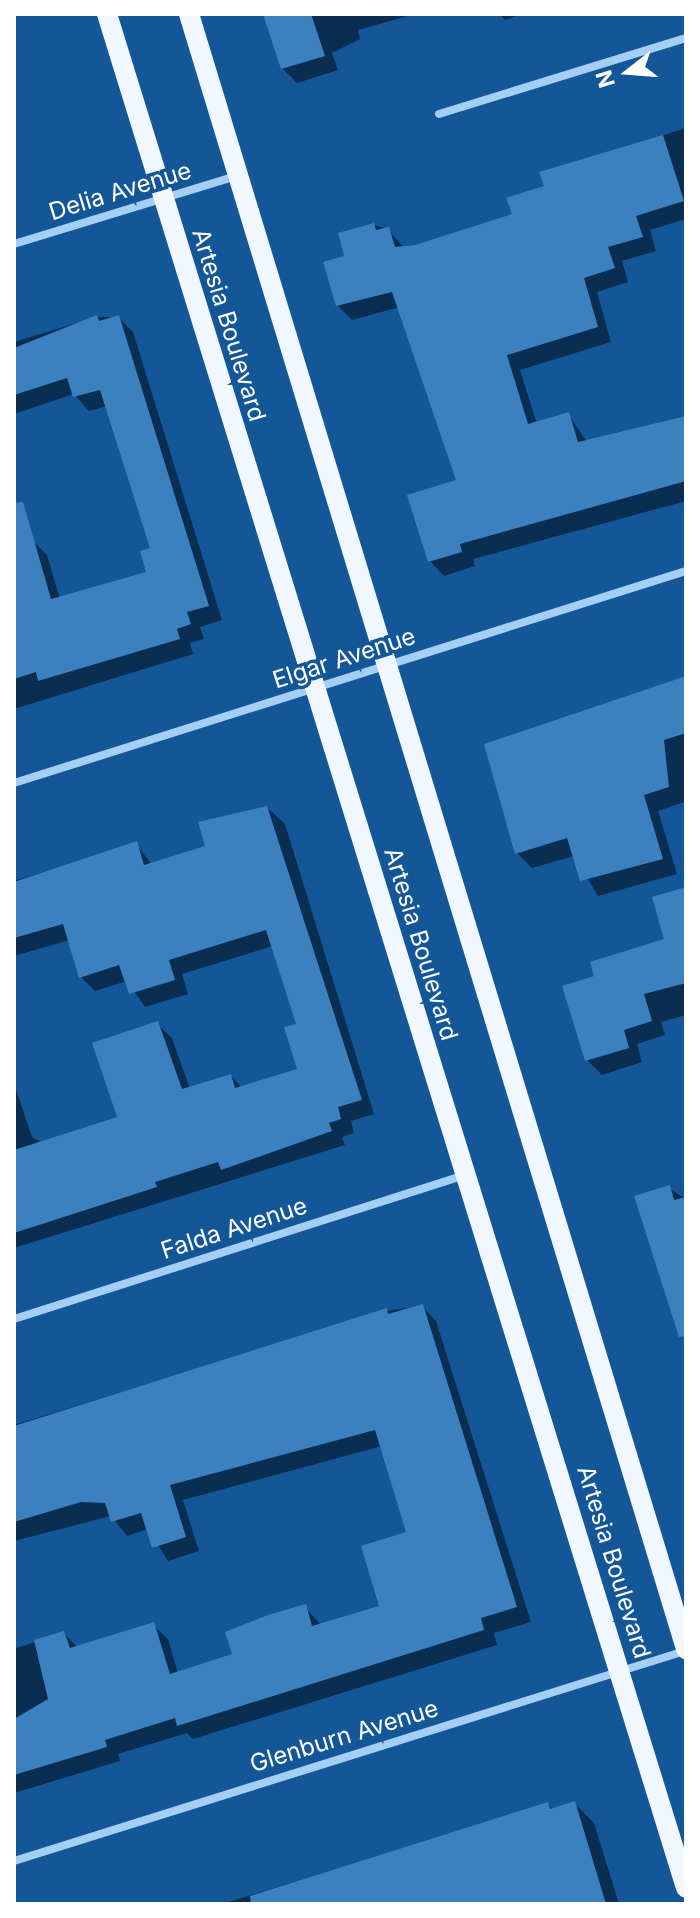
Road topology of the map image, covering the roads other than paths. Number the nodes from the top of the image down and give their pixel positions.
1 (107, 14) edge
2 (189, 14) edge
3 (686, 38) edge
4 (439, 114) dead end
5 (237, 176) junction
6 (163, 198) junction
7 (14, 244) edge
8 (686, 571) edge
9 (388, 665) junction
10 (313, 688) junction
11 (14, 783) edge
12 (466, 1175) junction
13 (14, 1319) edge
14 (686, 1650) edge
15 (620, 1671) junction
16 (14, 1861) edge
17 (686, 1888) edge

1 - 6 main road, Artesia Boulevard
2 - 5 main road, Artesia Boulevard
3 - 4 street
5 - 6 street, Delia Avenue
5 - 9 main road, Artesia Boulevard
6 - 7 street, Delia Avenue
6 - 10 main road, Artesia Boulevard
8 - 9 street, Elgar Avenue
9 - 10 street, Elgar Avenue
9 - 14 main road, Artesia Boulevard
10 - 11 street, Elgar Avenue
10 - 12 main road, Artesia Boulevard
12 - 13 street, Falda Avenue
12 - 15 main road, Artesia Boulevard
14 - 15 street, Glenburn Avenue
15 - 16 street, Glenburn Avenue
15 - 17 main road, Artesia Boulevard

